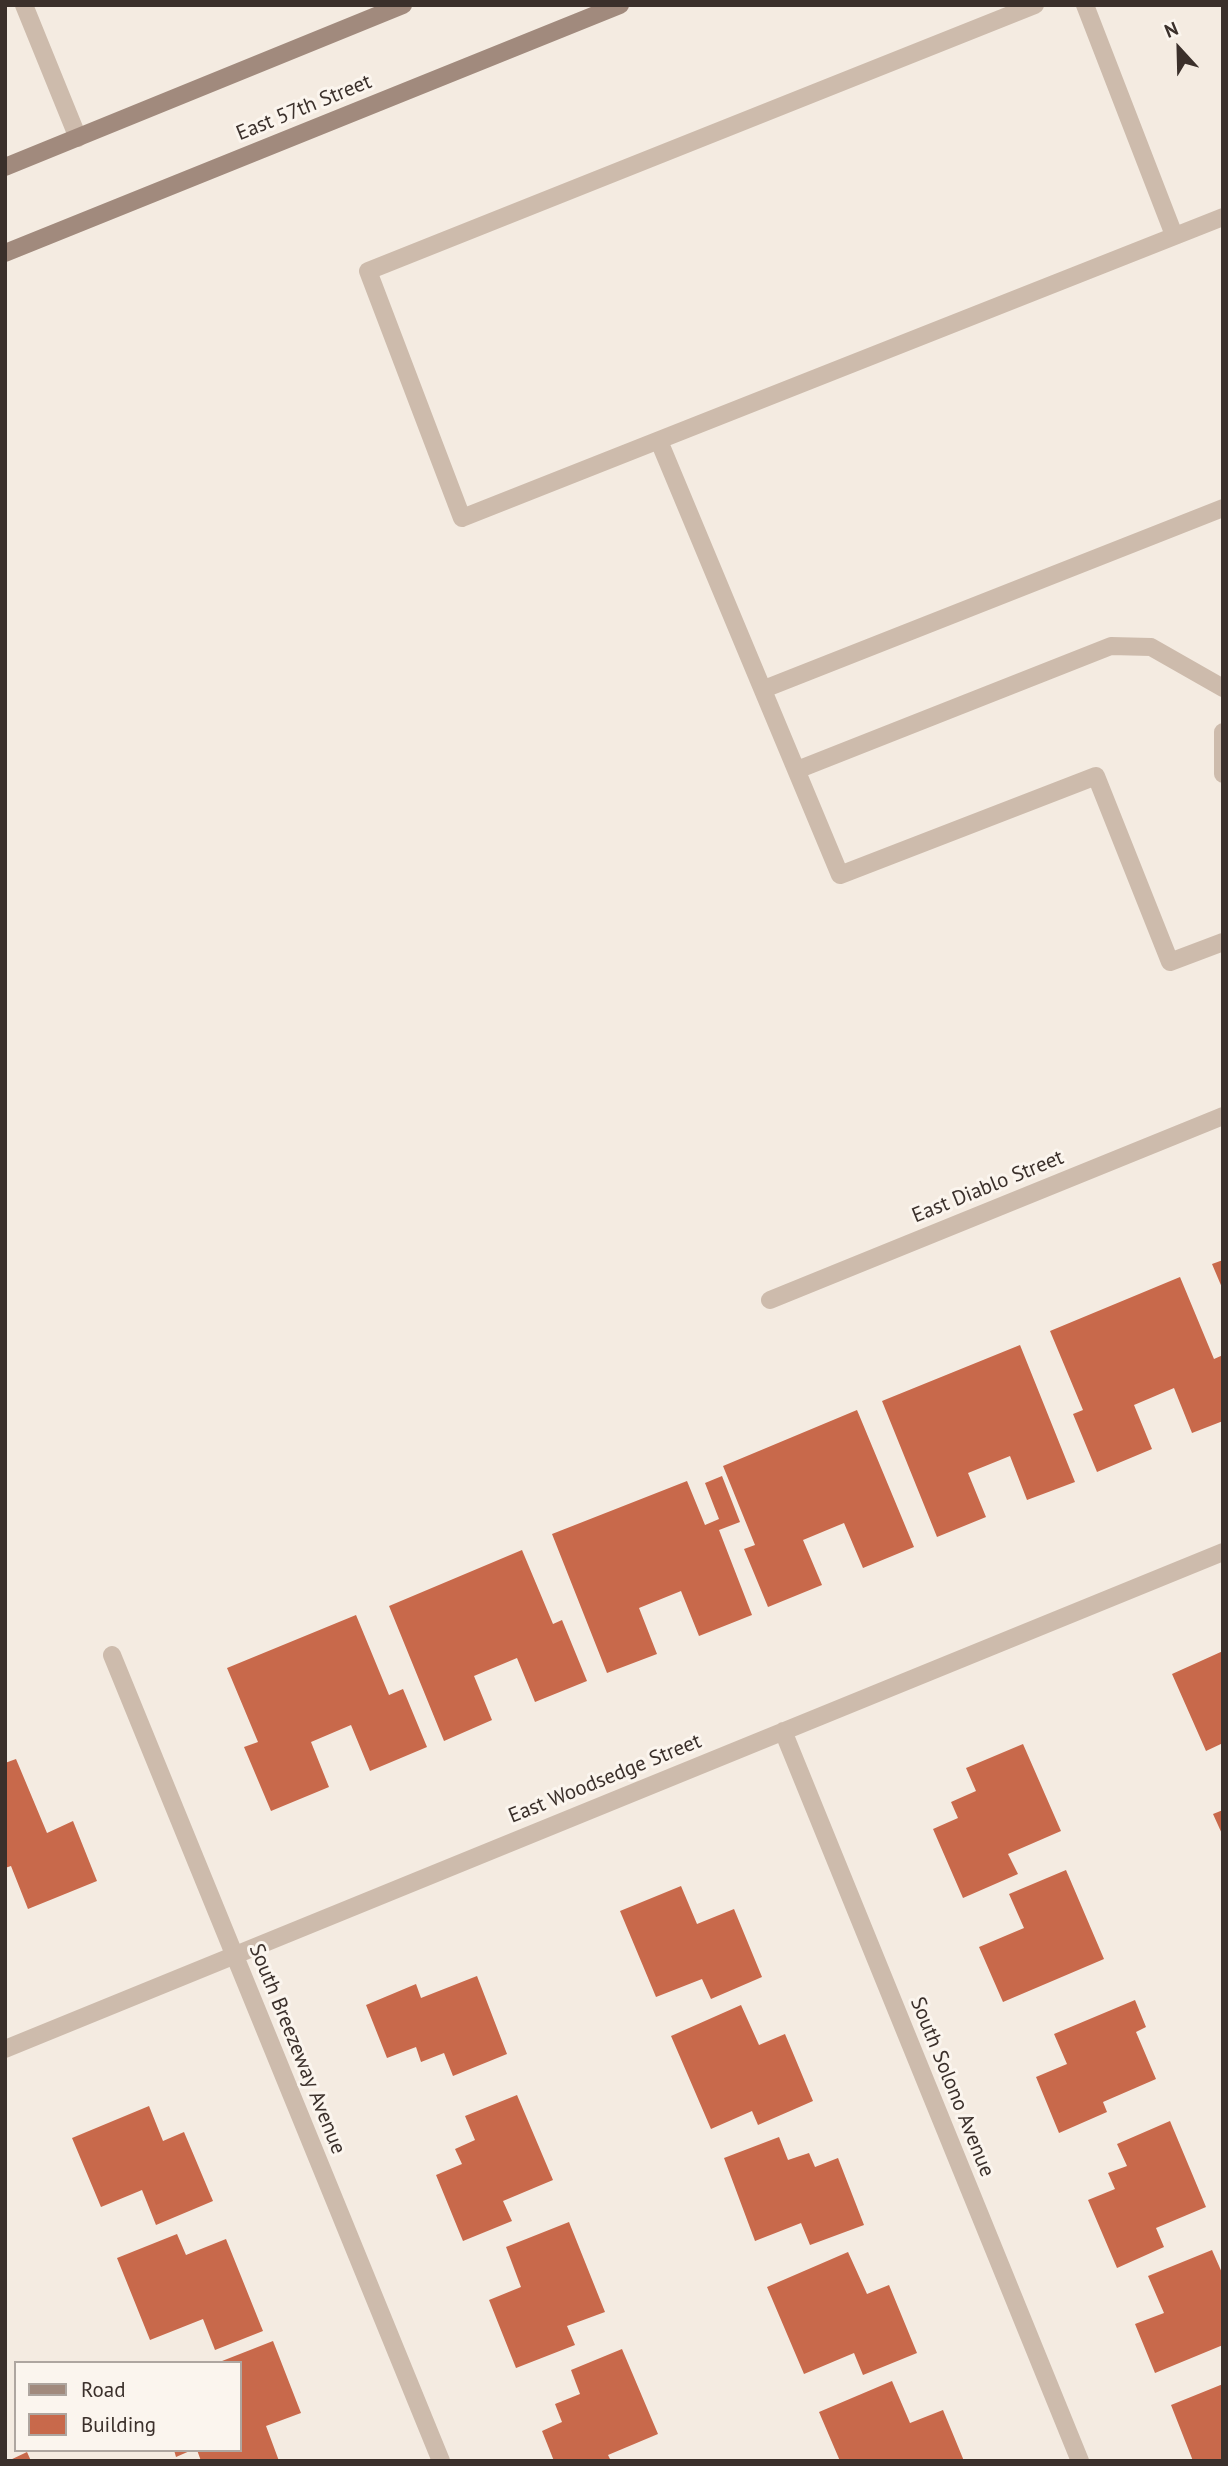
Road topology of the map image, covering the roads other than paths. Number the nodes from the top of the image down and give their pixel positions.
1 (24, 5) edge
2 (403, 5) edge
3 (620, 5) edge
4 (1035, 5) edge
5 (1084, 5) edge
6 (78, 138) junction
7 (5, 167) edge
8 (1223, 216) edge
9 (1174, 235) junction
10 (5, 253) edge
11 (659, 441) junction
12 (1223, 508) edge
13 (1223, 688) edge
14 (764, 689) junction
15 (1223, 732) edge
16 (797, 770) junction
17 (1223, 774) edge
18 (1223, 942) edge
19 (1223, 1116) edge
20 (771, 1300) dead end
21 (1223, 1552) edge
22 (112, 1655) dead end
23 (783, 1731) junction
24 (234, 1955) junction
25 (5, 2049) edge
26 (441, 2461) edge
27 (1080, 2461) edge

1 - 6 street
2 - 6 main road
3 - 10 main road, East 57th Street
4 - 11 street
5 - 9 street
6 - 7 main road
8 - 9 street
9 - 11 street
11 - 14 street
12 - 14 street
13 - 16 street
14 - 16 street
15 - 17 street
16 - 18 street
19 - 20 street, East Diablo Street
21 - 23 street, East Woodsedge Street
22 - 24 street, South Breezeway Avenue
23 - 24 street, East Woodsedge Street
23 - 27 street, South Solono Avenue
24 - 25 street, East Woodsedge Street
24 - 26 street, South Breezeway Avenue

